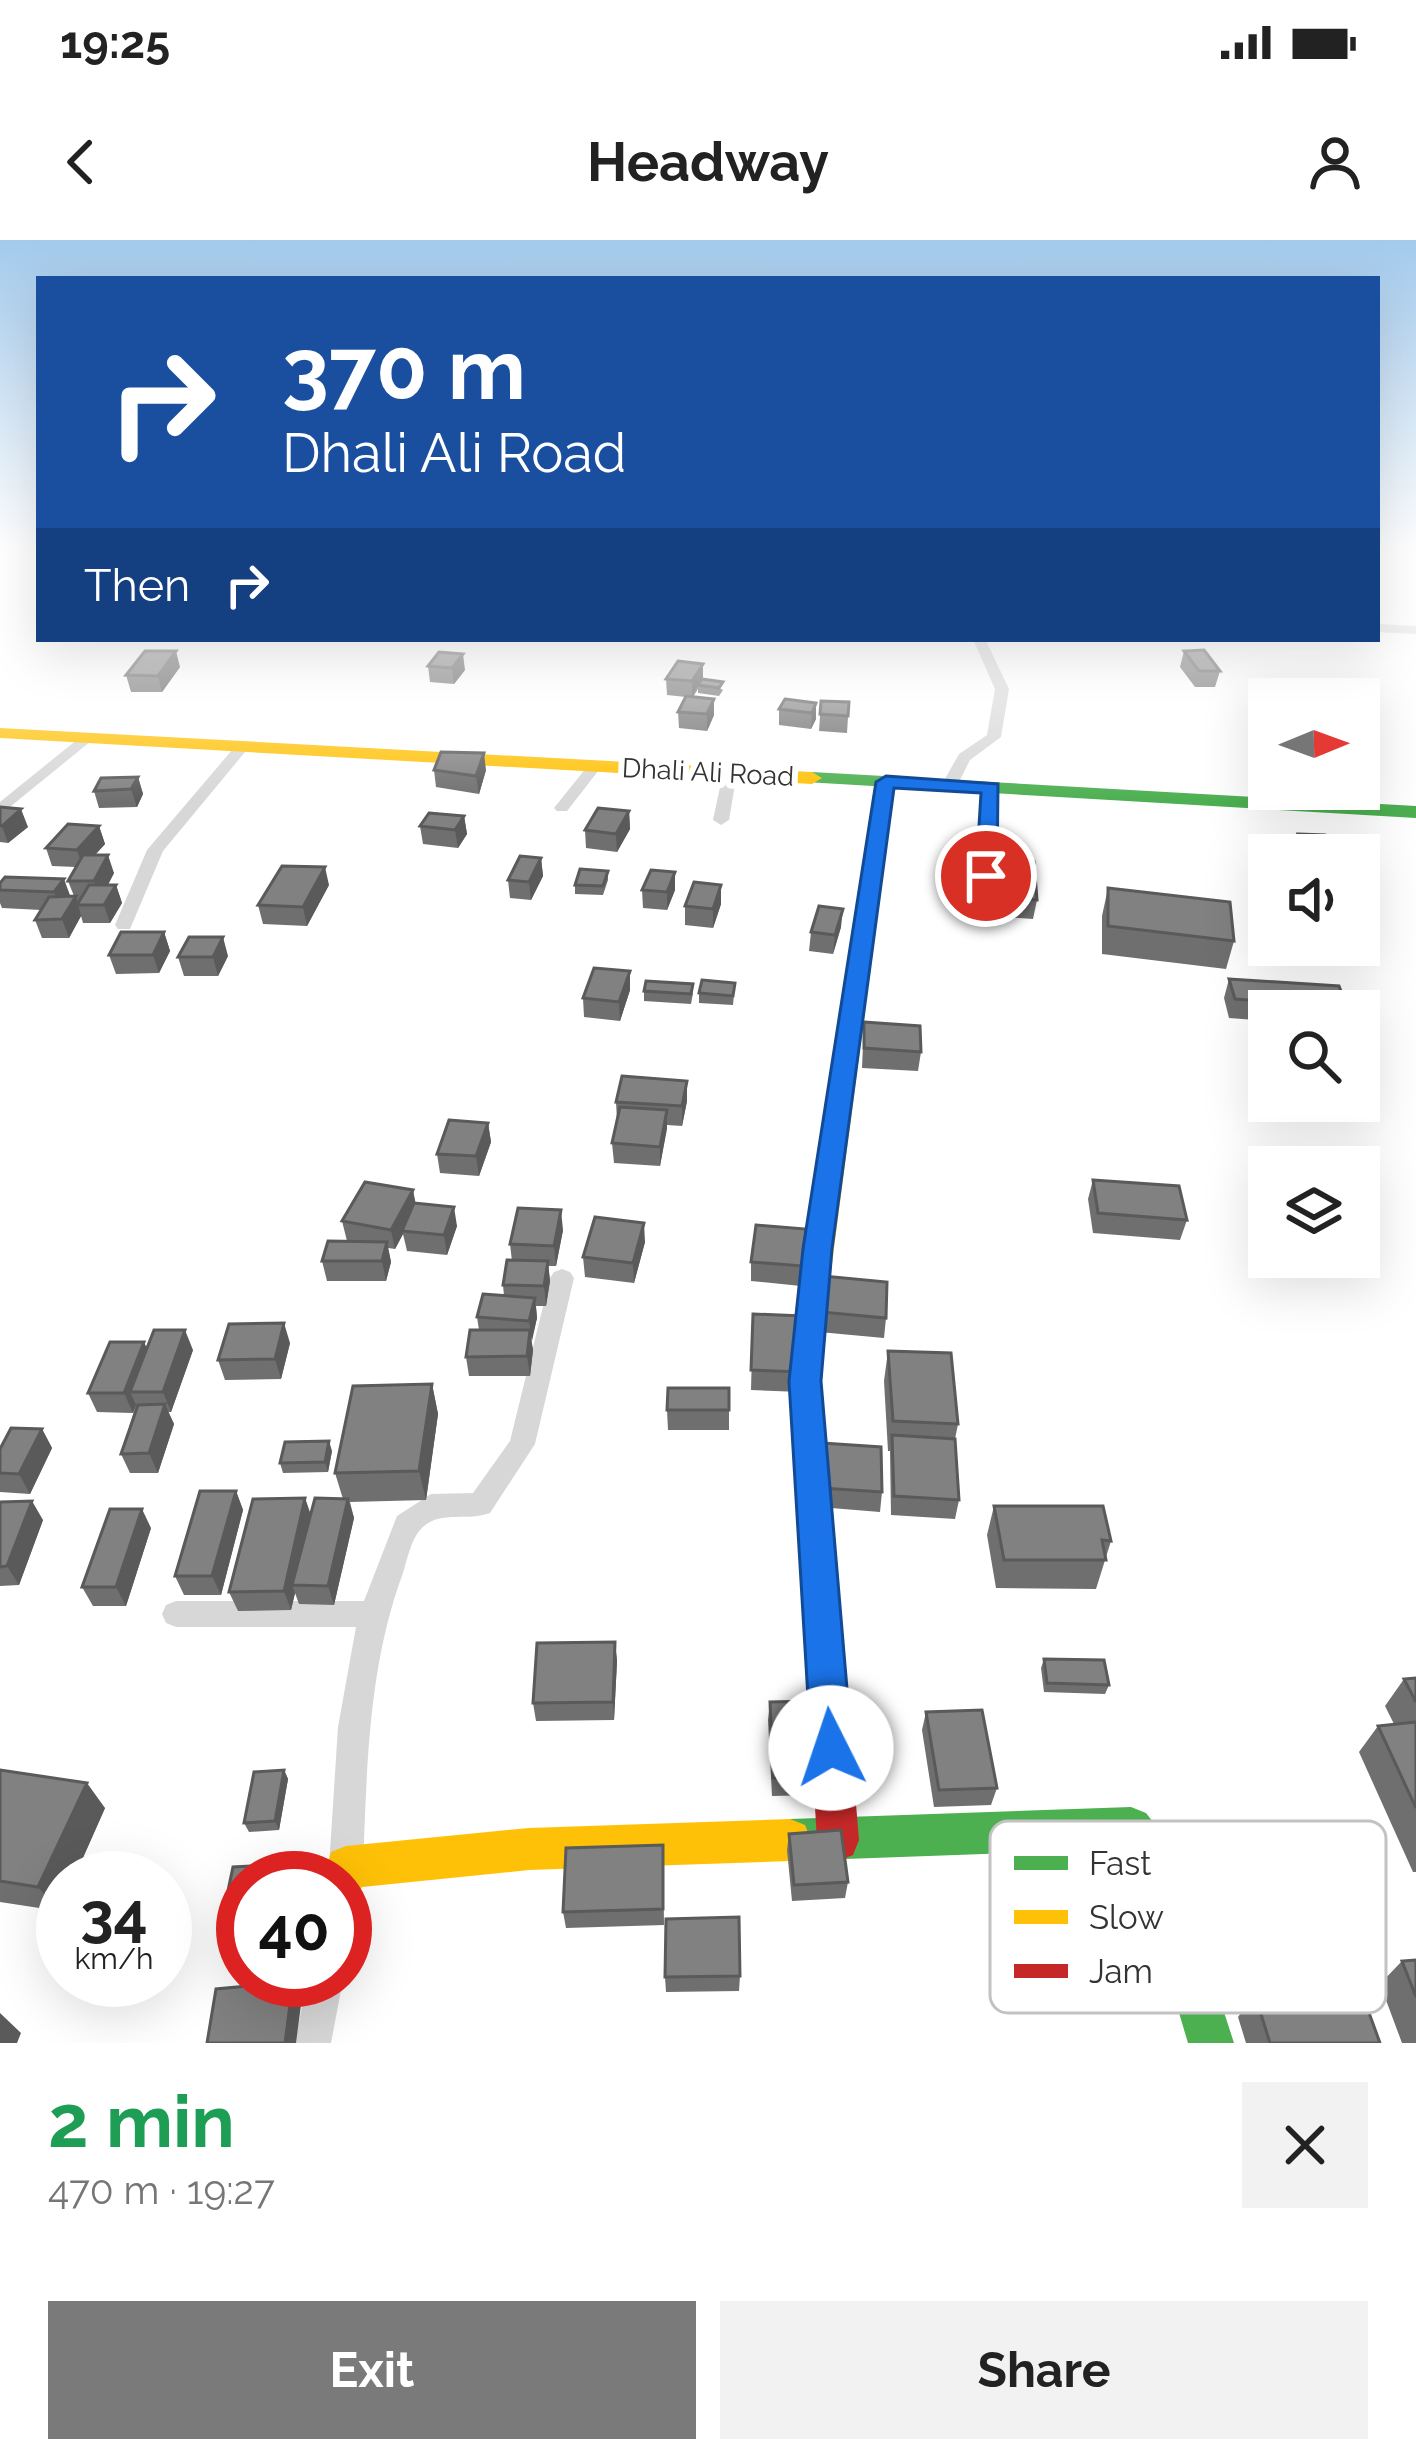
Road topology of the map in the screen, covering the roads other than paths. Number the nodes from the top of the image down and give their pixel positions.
1 (980, 642) edge
2 (0, 733) edge
3 (89, 737) junction
4 (243, 746) junction
5 (595, 766) junction
6 (730, 773) junction
7 (885, 781) junction
8 (950, 786) junction
9 (991, 788) junction
10 (562, 808) dead end
11 (0, 810) edge
12 (1416, 812) edge
13 (721, 820) dead end
14 (986, 876) dead end
15 (124, 925) dead end
16 (562, 1278) dead end
17 (176, 1614) dead end
18 (373, 1614) junction
19 (990, 1834) edge
20 (838, 1840) junction
21 (346, 1851) edge
22 (372, 1869) edge
23 (320, 2007) edge
24 (1202, 2013) edge
25 (313, 2043) edge
26 (1211, 2043) edge

1 - 8 street
2 - 3 street, Dhali Ali Road
3 - 4 street, Dhali Ali Road
3 - 11 street
4 - 5 street, Dhali Ali Road
4 - 15 street
5 - 6 street, Dhali Ali Road
5 - 10 street
6 - 7 street, Dhali Ali Road
6 - 13 street
7 - 8 street, Dhali Ali Road
7 - 20 street
8 - 9 street, Dhali Ali Road
9 - 12 street, Dhali Ali Road
9 - 14 street
16 - 18 street
17 - 18 street
18 - 21 street
19 - 20 street
20 - 22 street
23 - 25 street
24 - 26 street

